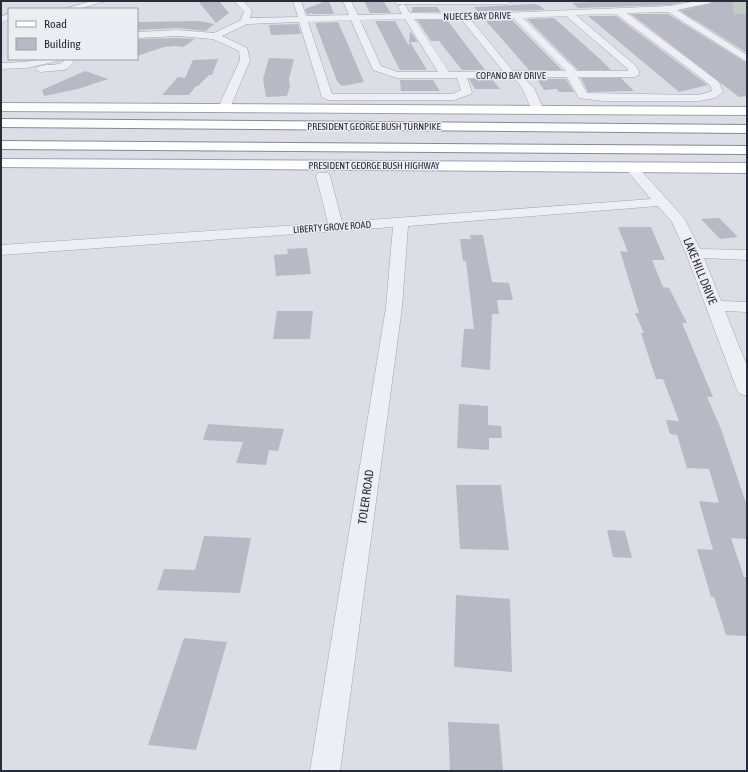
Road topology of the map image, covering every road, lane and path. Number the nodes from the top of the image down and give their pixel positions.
1 (102, 1) edge
2 (238, 1) edge
3 (297, 1) edge
4 (346, 1) edge
5 (507, 1) edge
6 (708, 1) edge
7 (399, 2) edge
8 (72, 8) edge
9 (670, 9) junction
10 (618, 11) junction
11 (568, 13) junction
12 (407, 16) junction
13 (516, 16) junction
14 (464, 17) junction
15 (355, 19) junction
16 (245, 21) junction
17 (303, 21) junction
18 (138, 36) edge
19 (215, 36) junction
20 (747, 58) edge
21 (49, 60) edge
22 (68, 60) edge
23 (26, 65) junction
24 (1, 66) edge
25 (445, 74) junction
26 (510, 74) junction
27 (461, 75) junction
28 (571, 75) junction
29 (1, 107) edge
30 (224, 108) junction
31 (524, 110) junction
32 (538, 110) junction
33 (747, 111) edge
34 (1, 123) edge
35 (747, 129) edge
36 (1, 145) edge
37 (747, 150) edge
38 (1, 163) edge
39 (630, 167) junction
40 (747, 168) edge
41 (323, 176) dead end
42 (662, 202) junction
43 (401, 222) junction
44 (336, 226) junction
45 (1, 250) edge
46 (694, 253) junction
47 (747, 255) edge
48 (714, 306) junction
49 (747, 307) edge
50 (747, 390) edge
51 (325, 771) edge

1 - 8 street
2 - 16 street
3 - 17 street
4 - 15 street
5 - 7 street
6 - 9 street, NUECES BAY DRIVE
7 - 12 street
9 - 10 street, NUECES BAY DRIVE
9 - 20 street
10 - 11 street, NUECES BAY DRIVE
10 - 28 street
11 - 13 street, NUECES BAY DRIVE
11 - 28 street, COPANO BAY DRIVE
12 - 14 street, NUECES BAY DRIVE
12 - 15 street, NUECES BAY DRIVE
12 - 25 street
13 - 14 street, NUECES BAY DRIVE
13 - 28 street
14 - 26 street
15 - 17 street, NUECES BAY DRIVE
15 - 25 street, COPANO BAY DRIVE
16 - 17 street, NUECES BAY DRIVE
16 - 19 street
17 - 27 street
18 - 19 street
19 - 30 street
21 - 23 street
22 - 23 street
23 - 24 street
25 - 27 street, COPANO BAY DRIVE
26 - 27 street, COPANO BAY DRIVE
26 - 28 street, COPANO BAY DRIVE
26 - 31 street
26 - 32 street
29 - 30 main road
30 - 31 main road
31 - 32 main road
32 - 33 main road
34 - 35 main road, PRESIDENT GEORGE BUSH TURNPIKE
36 - 37 main road, PRESIDENT GEORGE BUSH TURNPIKE
38 - 39 main road, PRESIDENT GEORGE BUSH HIGHWAY
39 - 40 main road, PRESIDENT GEORGE BUSH HIGHWAY
39 - 42 street, LAKE HILL DRIVE
41 - 44 street
42 - 43 street, LIBERTY GROVE ROAD
42 - 46 street, LAKE HILL DRIVE
43 - 44 street, LIBERTY GROVE ROAD
43 - 51 street, TOLER ROAD
44 - 45 street, LIBERTY GROVE ROAD
46 - 47 street
46 - 48 street, LAKE HILL DRIVE
48 - 49 street
48 - 50 street, LAKE HILL DRIVE

